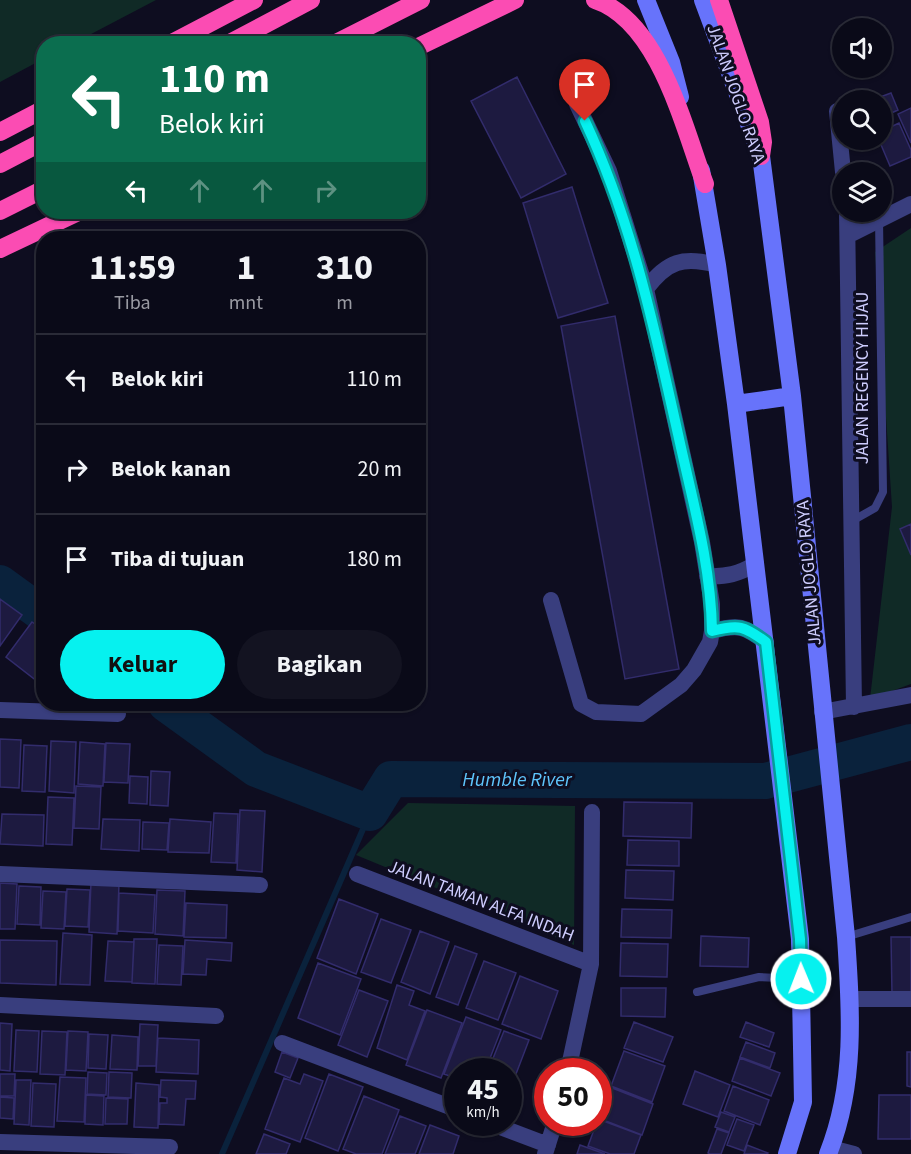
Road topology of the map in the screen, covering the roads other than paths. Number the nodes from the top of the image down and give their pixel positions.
1 (254, 0) edge
2 (310, 0) edge
3 (421, 0) edge
4 (595, 0) edge
5 (646, 0) edge
6 (703, 0) edge
7 (719, 0) edge
8 (516, 1) edge
9 (185, 36) edge
10 (243, 36) edge
11 (350, 36) edge
12 (426, 43) edge
13 (577, 104) dead end
14 (36, 113) edge
15 (0, 132) edge
16 (36, 145) edge
17 (761, 156) junction
18 (0, 164) edge
19 (705, 184) junction
20 (36, 193) edge
21 (911, 204) edge
22 (0, 211) edge
23 (892, 213) edge
24 (63, 219) edge
25 (848, 222) edge
26 (873, 222) edge
27 (879, 222) edge
28 (38, 231) edge
29 (36, 232) edge
30 (849, 235) junction
31 (0, 249) edge
32 (717, 265) junction
33 (646, 289) junction
34 (792, 396) junction
35 (736, 404) junction
36 (852, 521) junction
37 (756, 564) junction
38 (707, 576) junction
39 (551, 600) dead end
40 (712, 631) junction
41 (766, 642) junction
42 (911, 695) edge
43 (854, 707) junction
44 (0, 710) edge
45 (822, 712) junction
46 (118, 714) dead end
47 (592, 812) dead end
48 (0, 874) edge
49 (357, 874) dead end
50 (260, 885) dead end
51 (911, 917) edge
52 (846, 937) junction
53 (591, 964) junction
54 (801, 979) junction
55 (697, 992) dead end
56 (850, 999) junction
57 (911, 999) edge
58 (0, 1005) edge
59 (216, 1016) dead end
60 (282, 1043) dead end
61 (571, 1058) edge
62 (444, 1105) edge
63 (518, 1136) edge
64 (0, 1142) edge
65 (170, 1147) dead end
66 (547, 1150) edge
67 (829, 1151) edge
68 (787, 1154) edge
69 (854, 1154) edge

1 - 9 highway
2 - 10 highway
3 - 11 highway
4 - 19 highway
5 - 19 main road
6 - 17 main road, JALAN JOGLO RAYA
7 - 17 highway
8 - 12 highway
13 - 33 street
14 - 15 highway
16 - 18 highway
17 - 34 main road, JALAN JOGLO RAYA
19 - 32 main road
20 - 22 highway
21 - 23 street
24 - 28 highway
25 - 30 street, JALAN REGENCY HIJAU
26 - 30 street
27 - 36 lane, JALAN REGENCY HIJAU
29 - 31 highway
30 - 36 street, JALAN REGENCY HIJAU
32 - 33 street
32 - 35 main road
33 - 38 street
34 - 35 main road
34 - 45 main road, JALAN JOGLO RAYA
35 - 37 main road
36 - 43 street, JALAN REGENCY HIJAU
37 - 38 street
37 - 41 main road
38 - 40 street
39 - 40 street
40 - 41 street
41 - 54 main road
42 - 43 street
43 - 45 street
44 - 46 street
45 - 52 main road, JALAN JOGLO RAYA
47 - 53 street, JALAN TAMAN ALFA INDAH
48 - 50 street
49 - 53 street, JALAN TAMAN ALFA INDAH
51 - 52 lane
52 - 56 main road, JALAN JOGLO RAYA
53 - 61 street, JALAN TAMAN ALFA INDAH
54 - 55 lane
54 - 68 main road
56 - 57 street
56 - 67 main road, JALAN JOGLO RAYA
58 - 59 street
60 - 62 street
63 - 66 street
64 - 65 street
67 - 69 street

